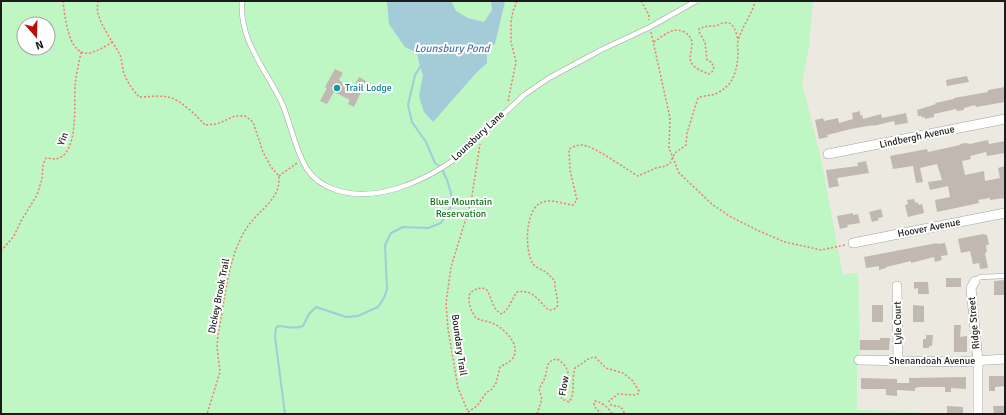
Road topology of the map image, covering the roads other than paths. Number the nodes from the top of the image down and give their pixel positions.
1 (242, 1) edge
2 (696, 1) edge
3 (1005, 119) edge
4 (828, 154) dead end
5 (1005, 213) edge
6 (853, 243) road end
7 (1005, 276) edge
8 (975, 281) joint
9 (897, 286) dead end
10 (1005, 359) edge
11 (859, 360) dead end
12 (898, 361) junction
13 (978, 361) junction
14 (978, 414) edge

1 - 2 lane, Lounsbury Lane
3 - 4 street, Lindbergh Avenue
5 - 6 street, Hoover Avenue
7 - 8 lane
8 - 13 street, Ridge Street
9 - 12 street, Lyle Court
10 - 13 street, Shenandoah Avenue
11 - 12 street, Shenandoah Avenue
12 - 13 street, Shenandoah Avenue
13 - 14 street, Ridge Street

